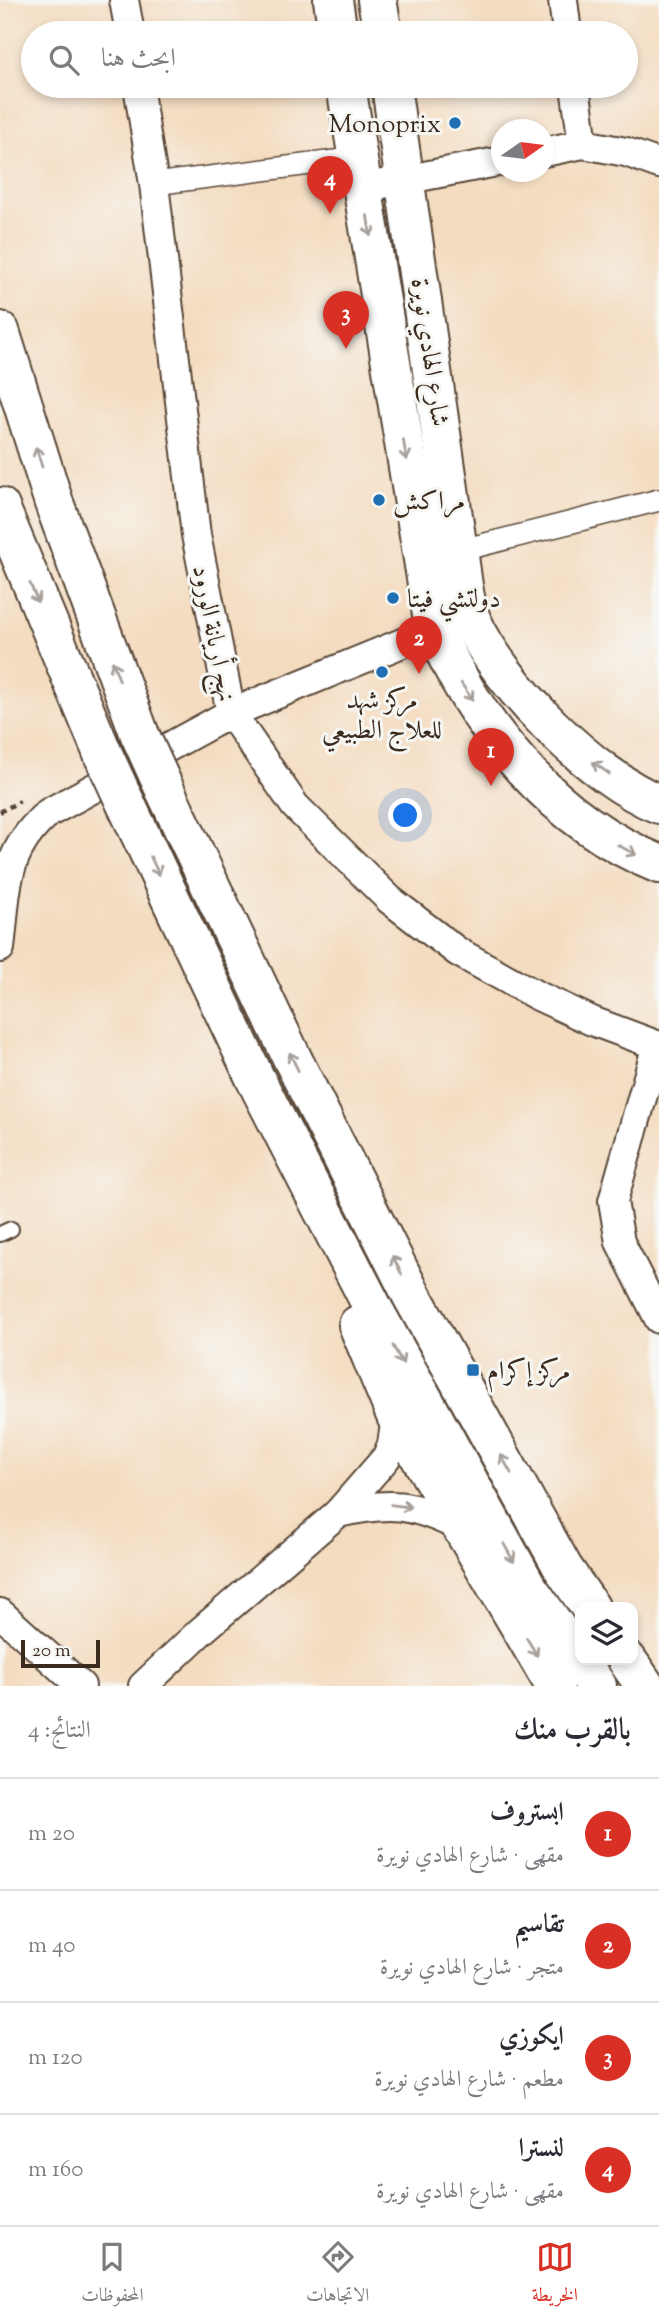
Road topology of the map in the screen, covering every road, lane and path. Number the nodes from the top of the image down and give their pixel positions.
1 (124, 0) edge
2 (332, 0) edge
3 (377, 0) edge
4 (563, 0) edge
5 (128, 21) edge
6 (336, 21) edge
7 (381, 21) edge
8 (566, 21) edge
9 (140, 98) edge
10 (348, 98) edge
11 (393, 98) edge
12 (577, 98) edge
13 (583, 144) junction
14 (554, 150) edge
15 (491, 163) edge
16 (659, 164) edge
17 (360, 173) junction
18 (407, 180) junction
19 (154, 184) junction
20 (0, 331) edge
21 (659, 500) edge
22 (0, 507) edge
23 (458, 551) junction
24 (470, 617) junction
25 (434, 628) junction
26 (231, 713) junction
27 (659, 804) edge
28 (659, 864) edge
29 (0, 948) edge
30 (658, 1046) edge
31 (256, 1080) junction
32 (659, 1319) edge
33 (396, 1416) junction
34 (338, 1513) junction
35 (460, 1527) junction
36 (587, 1602) edge
37 (0, 1612) edge
38 (630, 1665) edge
39 (81, 1686) edge
40 (143, 1686) edge
41 (555, 1686) edge
42 (597, 1686) edge
43 (645, 1686) edge

1 - 5 street
2 - 6 main road
3 - 7 main road
4 - 8 street
9 - 19 street, نهج أريانة الورود
10 - 17 main road, شارع الهادي نويرة
11 - 18 main road, شارع الهادي نويرة
12 - 13 street
13 - 14 street
13 - 16 street
15 - 18 street
17 - 18 street
17 - 19 street
17 -> 25 main road, شارع الهادي نويرة
18 - 23 main road, شارع الهادي نويرة
19 - 26 street, نهج أريانة الورود
36 -> 20 main road, bridge
21 - 23 street
22 -> 31 main road, bridge
23 - 24 main road, شارع الهادي نويرة
24 - 25 street
27 -> 24 main road, شارع الهادي نويرة
25 - 26 street
25 -> 28 main road, شارع الهادي نويرة
26 - 29 street
26 - 30 street, نهج أريانة الورود
30 - 32 street
31 - 33 main road
31 -> 42 main road
33 - 34 street
33 - 35 main road
34 -> 35 street
34 - 40 street
35 -> 41 main road
37 - 39 street
38 - 43 main road

